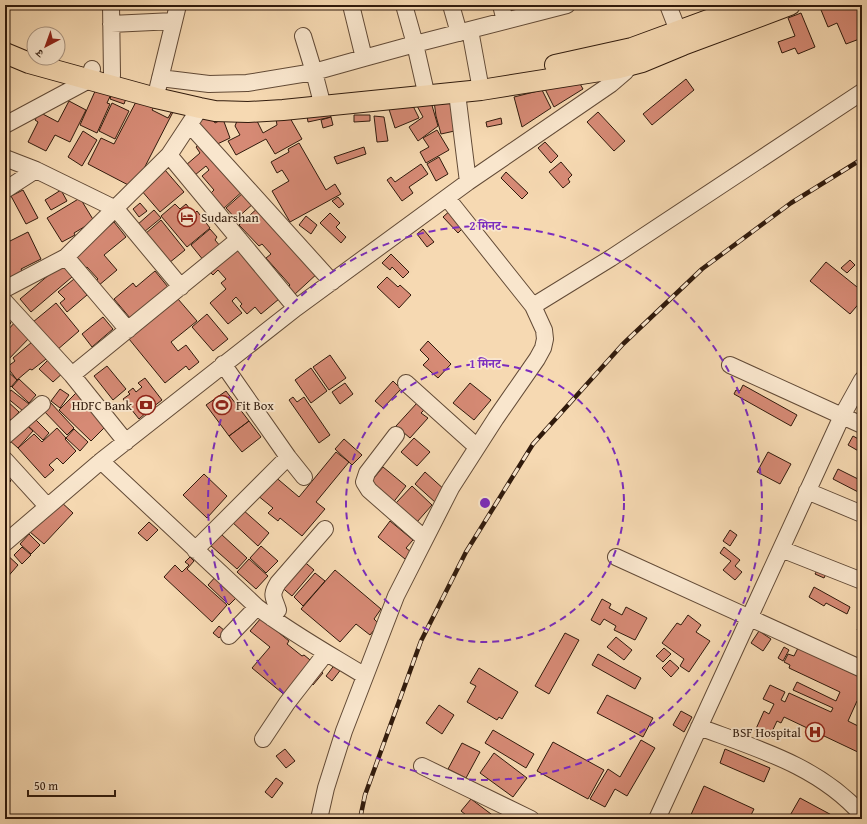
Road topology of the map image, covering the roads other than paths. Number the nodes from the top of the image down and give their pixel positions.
1 (111, 5) edge
2 (178, 5) edge
3 (351, 5) edge
4 (404, 5) edge
5 (451, 5) edge
6 (501, 5) edge
7 (668, 5) edge
8 (749, 5) edge
9 (790, 5) edge
10 (560, 6) edge
11 (174, 21) junction
12 (505, 21) junction
13 (111, 24) junction
14 (464, 31) junction
15 (303, 36) dead end
16 (680, 38) junction
17 (5, 39) edge
18 (416, 44) junction
19 (26, 47) edge
20 (5, 53) edge
21 (631, 57) junction
22 (364, 58) junction
23 (66, 62) edge
24 (606, 63) junction
25 (314, 72) junction
26 (91, 74) junction
27 (112, 80) junction
28 (159, 84) junction
29 (480, 85) junction
30 (425, 88) junction
31 (862, 92) edge
32 (457, 93) junction
33 (598, 93) junction
34 (321, 99) junction
35 (195, 116) junction
36 (5, 125) edge
37 (169, 155) junction
38 (5, 158) edge
39 (36, 170) junction
40 (468, 182) junction
41 (5, 190) edge
42 (447, 198) junction
43 (116, 209) junction
44 (239, 239) junction
45 (66, 257) junction
46 (332, 282) junction
47 (181, 287) junction
48 (5, 289) edge
49 (5, 302) edge
50 (533, 306) junction
51 (296, 308) junction
52 (128, 330) junction
53 (223, 364) junction
54 (730, 365) dead end
55 (72, 375) junction
56 (862, 380) edge
57 (406, 383) dead end
58 (42, 404) dead end
59 (842, 416) junction
60 (862, 424) edge
61 (396, 435) dead end
62 (5, 436) edge
63 (126, 442) junction
64 (477, 447) junction
65 (288, 457) junction
66 (5, 460) edge
67 (101, 462) junction
68 (304, 478) dead end
69 (807, 491) junction
70 (48, 506) junction
71 (862, 514) edge
72 (325, 529) dead end
73 (425, 539) junction
74 (5, 543) edge
75 (780, 549) junction
76 (195, 550) junction
77 (616, 556) dead end
78 (862, 581) edge
79 (257, 607) junction
80 (749, 617) junction
81 (272, 618) junction
82 (229, 636) dead end
83 (326, 653) junction
84 (862, 669) edge
85 (365, 676) junction
86 (699, 727) junction
87 (263, 739) dead end
88 (422, 766) dead end
89 (862, 815) edge
90 (319, 819) edge
91 (531, 819) edge
92 (657, 819) edge

1 - 13 street
2 - 11 street
3 - 22 street
4 - 18 street
5 - 14 street
6 - 12 street
7 - 16 street
8 - 16 main road
9 - 16 main road
10 - 12 street
11 - 13 street
11 - 28 street
12 - 14 street
13 - 27 street
14 - 18 street
14 - 29 street
15 - 25 street
16 - 21 main road
17 - 19 main road
18 - 22 street
18 - 30 street
20 - 26 main road
21 - 24 main road
21 - 33 street
22 - 25 street
23 - 26 main road
24 - 29 main road
24 - 33 street
25 - 28 street
25 - 34 street
26 - 27 main road
26 - 36 street
27 - 28 main road
27 - 35 main road
28 - 34 main road
29 - 30 main road
29 - 32 main road
30 - 34 main road
31 - 50 street
32 - 35 main road
32 - 40 street
33 - 40 street
35 - 37 street
35 - 46 street
37 - 43 street
37 - 44 street
38 - 39 street
39 - 41 street
39 - 43 street
40 - 42 street
42 - 46 street
42 - 50 street
43 - 45 street
43 - 47 street
44 - 47 street
44 - 51 street
45 - 48 street
45 - 52 street
46 - 51 street
47 - 52 street
49 - 55 street
50 - 64 street
51 - 53 street
52 - 55 street
53 - 63 street
53 - 65 street
54 - 59 street
55 - 63 street
56 - 59 street
57 - 64 street
58 - 62 street
59 - 60 street
59 - 69 street
61 - 73 street
63 - 67 street
64 - 73 street
65 - 68 street
65 - 76 street
66 - 70 street
67 - 70 street
67 - 76 street
69 - 71 street
69 - 75 street
70 - 74 street
72 - 81 street
73 - 85 street
75 - 78 street
75 - 80 street
76 - 79 street
77 - 80 street
79 - 81 street
79 - 82 street
80 - 84 street
80 - 86 street
81 - 83 street
83 - 85 street
83 - 87 street
85 - 90 street
86 - 89 street
86 - 92 street
88 - 91 street

